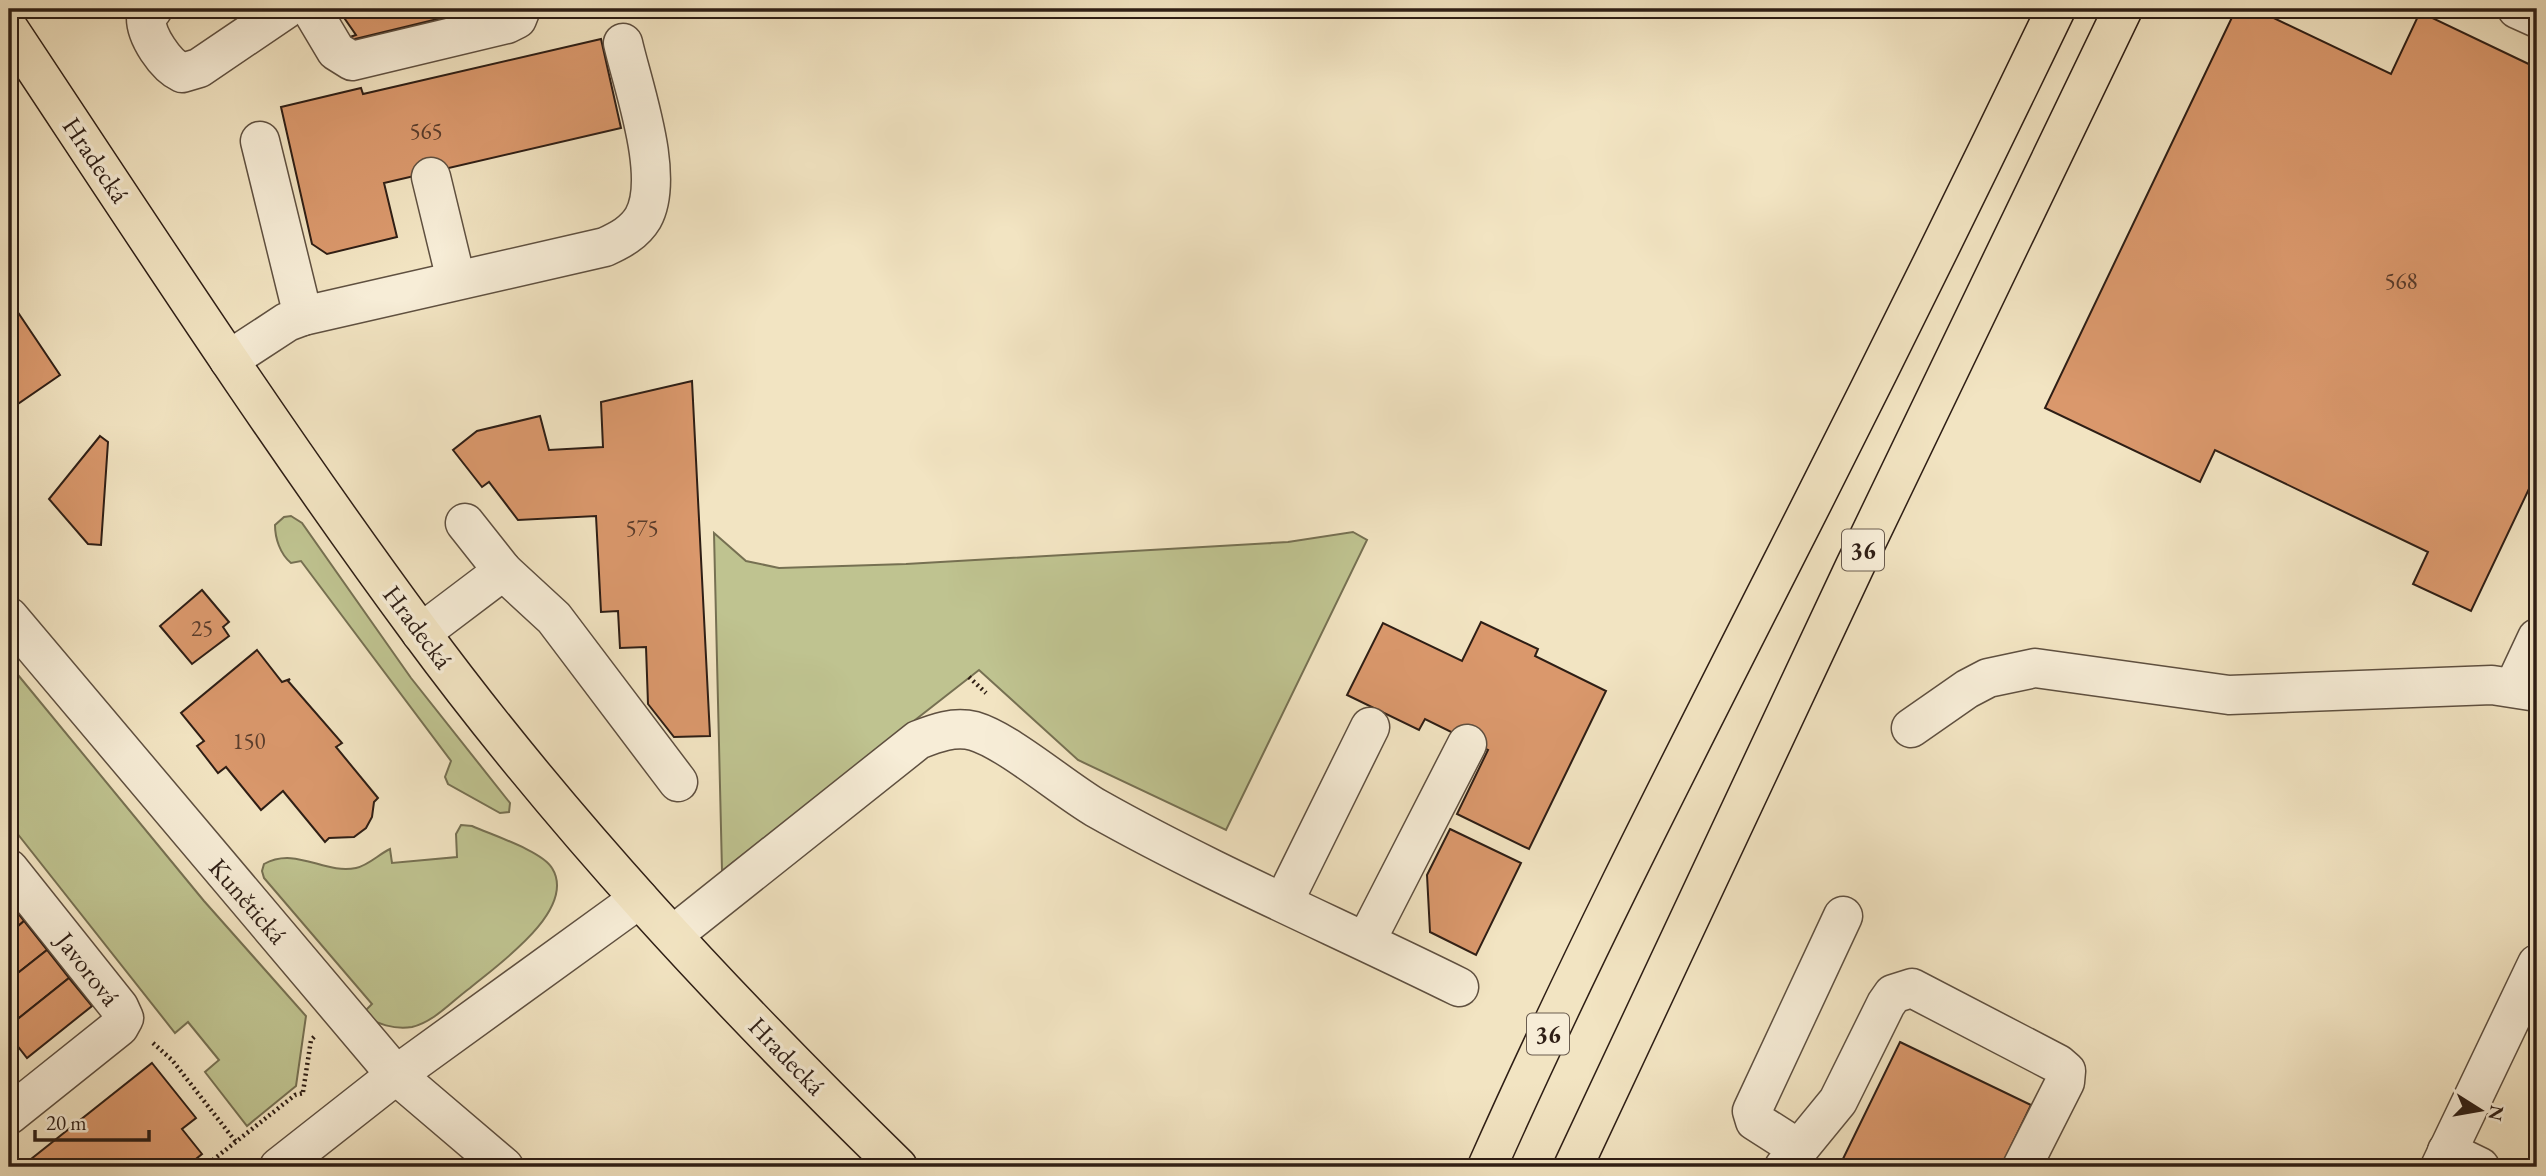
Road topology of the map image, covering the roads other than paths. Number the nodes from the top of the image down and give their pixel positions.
1 (153, 9) edge
2 (286, 9) edge
3 (311, 9) edge
4 (522, 9) edge
5 (2056, 9) edge
6 (2123, 9) edge
7 (2517, 9) edge
8 (2537, 18) edge
9 (9, 29) edge
10 (622, 43) dead end
11 (260, 141) dead end
12 (431, 177) dead end
13 (456, 280) junction
14 (303, 316) junction
15 (229, 360) junction
16 (465, 523) dead end
17 (503, 570) junction
18 (9, 617) edge
19 (421, 633) junction
20 (2537, 638) edge
21 (2526, 689) edge
22 (1370, 727) dead end
23 (1911, 729) dead end
24 (1467, 744) dead end
25 (678, 782) dead end
26 (9, 869) edge
27 (639, 899) junction
28 (1284, 901) junction
29 (1843, 916) dead end
30 (673, 935) junction
31 (1366, 941) junction
32 (2537, 964) edge
33 (1459, 987) dead end
34 (396, 1074) junction
35 (9, 1115) edge
36 (1792, 1158) edge
37 (2456, 1162) edge
38 (279, 1167) edge
39 (504, 1167) edge
40 (898, 1167) edge
41 (1487, 1167) edge
42 (1573, 1167) edge
43 (2022, 1167) edge

1 - 2 street
3 - 4 street
5 - 41 main road, 36
6 - 42 main road, 36
7 - 8 street
9 - 15 main road, Hradecká
10 - 13 street
11 - 14 street
12 - 13 street
13 - 14 street
14 - 15 street
15 - 19 main road, Hradecká
16 - 17 street
17 - 19 street
17 - 25 street
18 - 34 street, Kunětická
19 - 27 main road, Hradecká
20 - 21 street
21 - 23 street
22 - 28 street
24 - 31 street
26 - 35 street, Javorová
27 - 30 main road, Hradecká
27 - 34 street
28 - 30 street
28 - 31 street
29 - 36 street
30 - 40 main road, Hradecká
31 - 33 street
32 - 37 street
34 - 38 street
34 - 39 street, Kunětická
36 - 43 street

